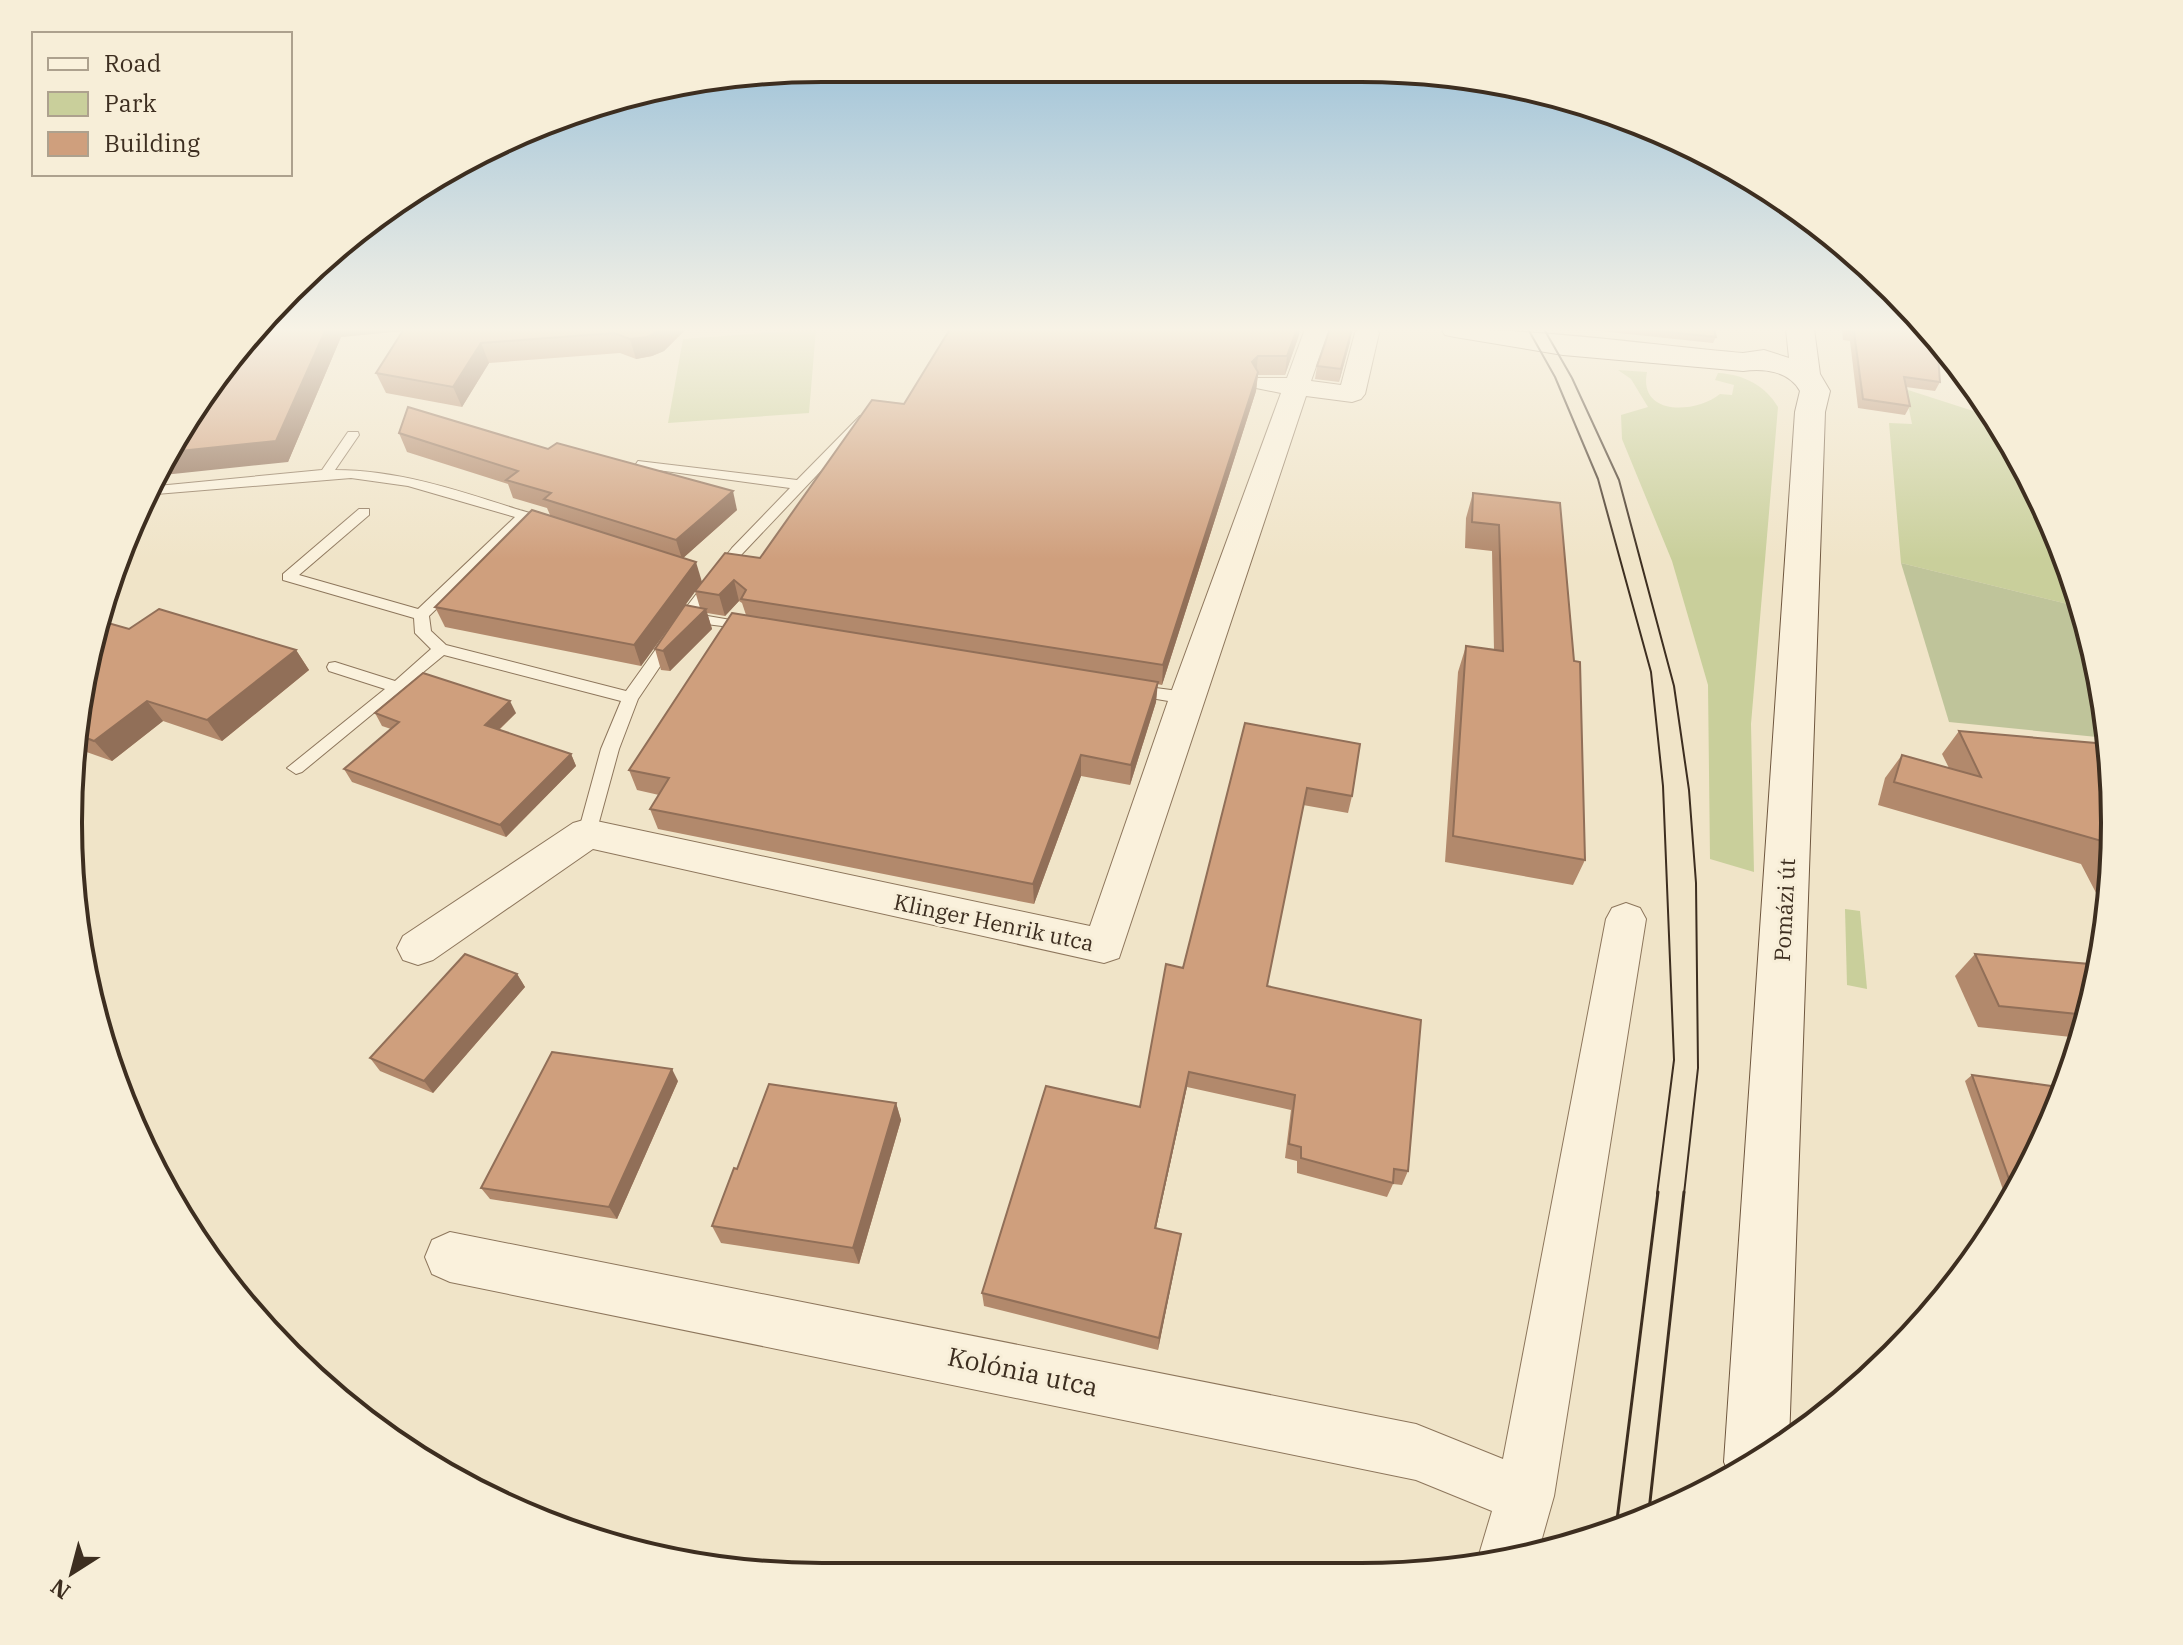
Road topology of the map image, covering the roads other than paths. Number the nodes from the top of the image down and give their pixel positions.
1 (1274, 406) edge
2 (1803, 406) edge
3 (1811, 406) edge
4 (1810, 412) junction
5 (870, 413) edge
6 (353, 435) dead end
7 (643, 464) edge
8 (326, 474) junction
9 (801, 485) junction
10 (161, 490) edge
11 (364, 512) dead end
12 (525, 516) junction
13 (569, 530) edge
14 (421, 615) junction
15 (686, 617) junction
16 (765, 630) edge
17 (441, 649) junction
18 (335, 667) dead end
19 (1112, 686) edge
20 (398, 687) junction
21 (630, 698) junction
22 (1186, 698) junction
23 (296, 768) dead end
24 (587, 833) junction
25 (1626, 919) dead end
26 (418, 948) dead end
27 (450, 1257) dead end
28 (1757, 1448) edge
29 (1525, 1496) junction
30 (1510, 1548) edge

1 - 22 street, Klinger Henrik utca
2 - 4 main road
3 - 4 main road, Pomázi út
4 - 28 main road, Pomázi út
5 - 9 lane
6 - 8 lane
7 - 9 lane
8 - 10 lane
8 - 12 lane
9 - 15 lane
11 - 14 lane
12 - 13 lane
12 - 14 lane
14 - 17 lane
15 - 16 lane
15 - 21 lane
17 - 20 lane
17 - 21 lane
18 - 20 lane
19 - 22 lane
20 - 23 lane
21 - 24 lane
22 - 24 street, Klinger Henrik utca
24 - 26 street
25 - 29 street
27 - 29 street, Kolónia utca
29 - 30 street

